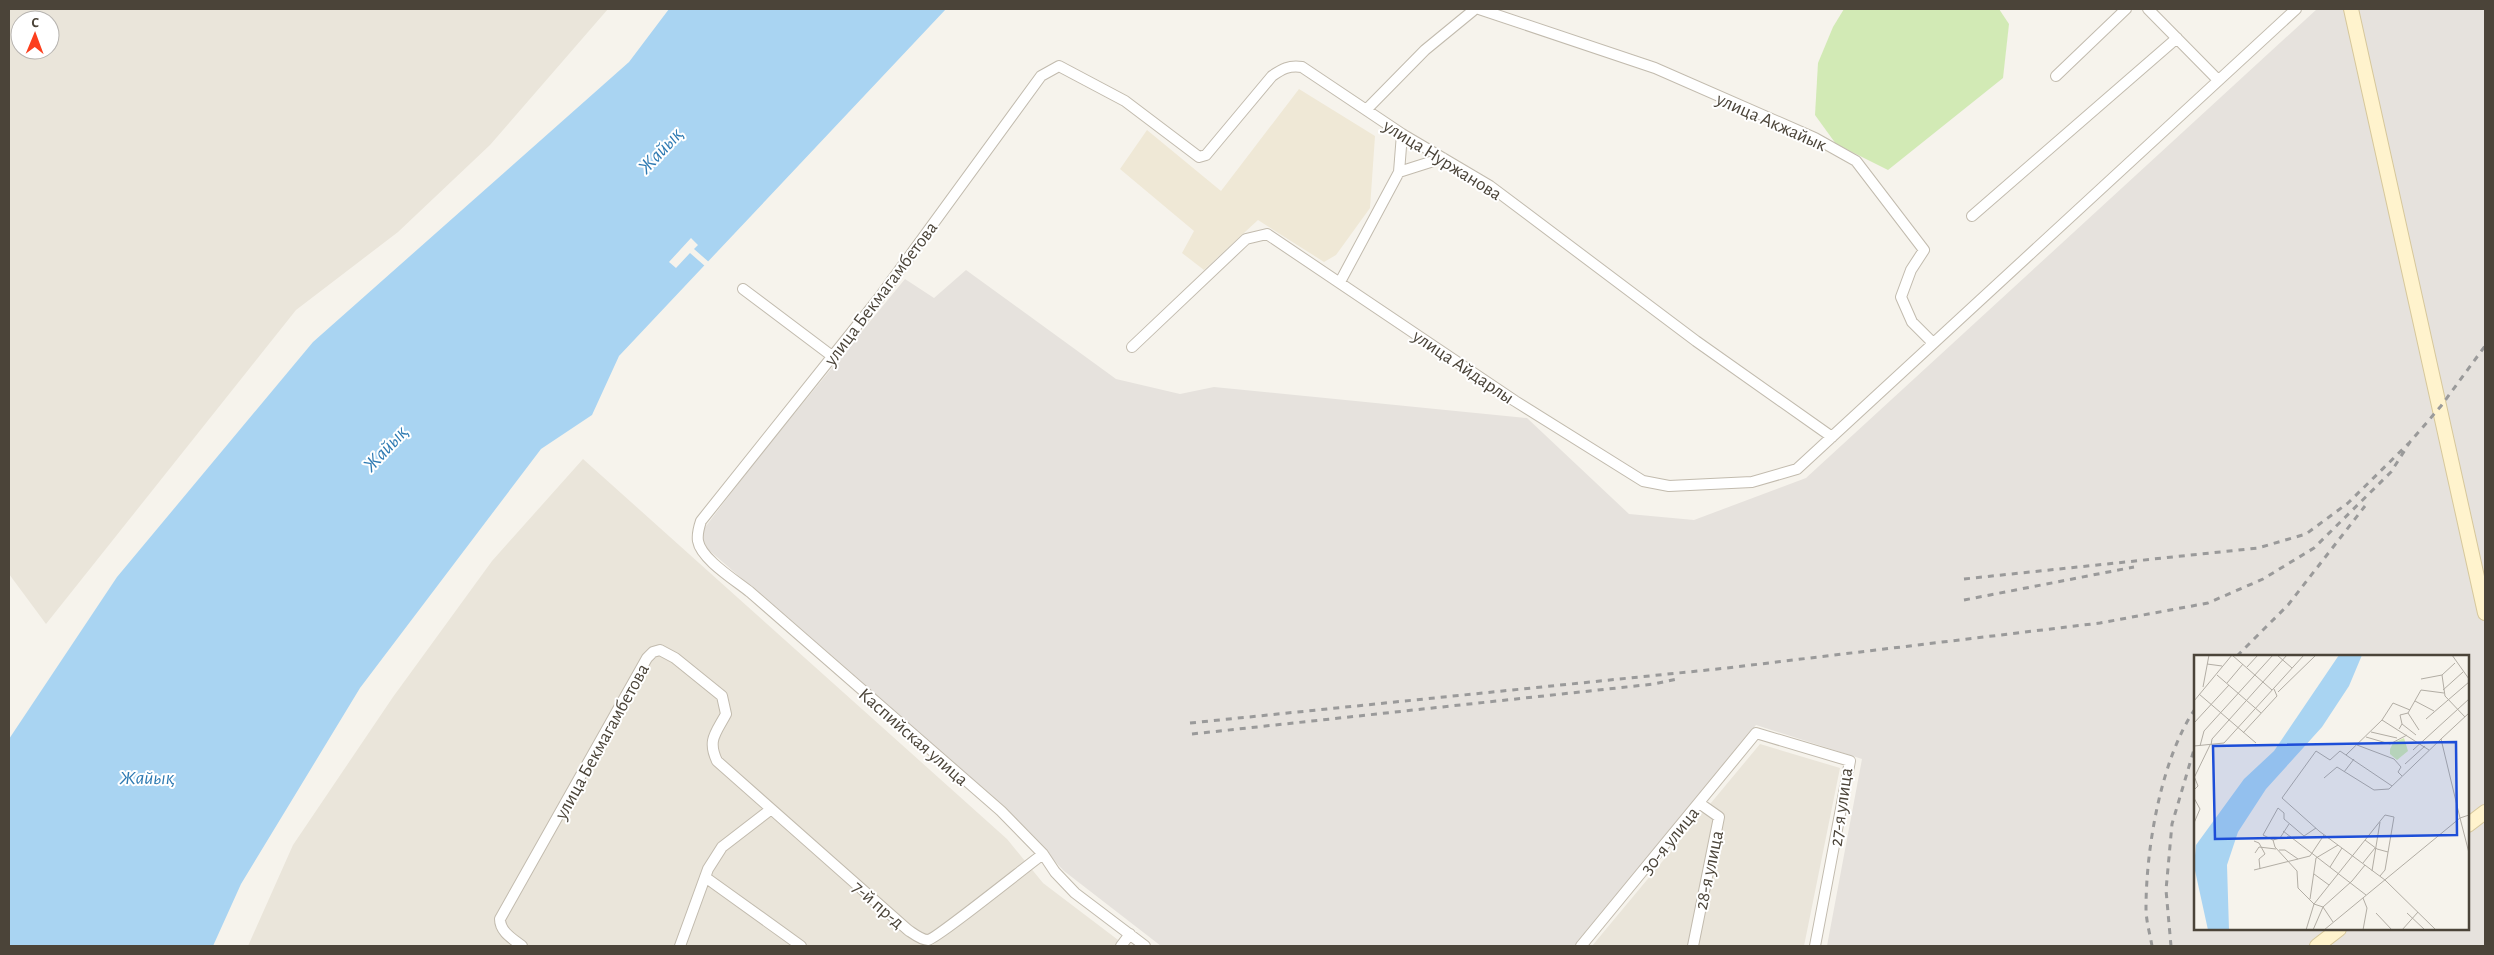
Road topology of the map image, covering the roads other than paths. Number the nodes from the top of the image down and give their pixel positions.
1 (1475, 9) edge
2 (1478, 9) edge
3 (2126, 9) edge
4 (2148, 9) edge
5 (2296, 9) edge
6 (2351, 9) edge
7 (2177, 38) junction
8 (1059, 66) joint
9 (2056, 76) dead end
10 (2218, 80) junction
11 (1366, 110) junction
12 (1402, 134) junction
13 (1443, 158) junction
14 (1399, 172) junction
15 (1972, 216) dead end
16 (1340, 282) junction
17 (743, 289) dead end
18 (1933, 343) junction
19 (1132, 347) dead end
20 (832, 356) junction
21 (1832, 437) junction
22 (700, 521) joint
23 (2485, 613) edge
24 (1756, 733) joint
25 (1699, 803) junction
26 (770, 810) junction
27 (2485, 812) edge
28 (2469, 825) edge
29 (1043, 854) junction
30 (705, 877) junction
31 (2338, 930) edge
32 (1130, 934) junction
33 (933, 943) edge
34 (522, 946) edge
35 (680, 946) edge
36 (801, 946) edge
37 (1122, 946) edge
38 (1145, 946) edge
39 (1581, 946) edge
40 (1693, 946) edge
41 (1815, 946) edge
42 (2317, 946) edge

1 - 11 street
2 - 18 street, улица Акжайык
3 - 9 street
4 - 7 street
5 - 10 street, улица Айдарлы
6 - 23 main road
7 - 10 street
7 - 15 street
8 - 11 street, улица Нуржанова
8 - 20 street, улица Бекмагамбетова
10 - 18 street, улица Айдарлы
11 - 12 street, улица Нуржанова
12 - 13 street, улица Нуржанова
12 - 14 street
13 - 14 street
13 - 21 street, улица Нуржанова
14 - 16 street
16 - 19 street, улица Айдарлы
16 - 21 street, улица Айдарлы
17 - 20 street
18 - 21 street, улица Айдарлы
20 - 22 street, улица Бекмагамбетова
22 - 29 street, Каспийская улица
24 - 25 street, 30-я улица
24 - 41 street, 27-я улица
25 - 39 street, 30-я улица
25 - 40 street, 28-я улица
26 - 30 street
26 - 33 street, 7-й пр-д
26 - 34 street, улица Бекмагамбетова
27 - 28 main road
29 - 32 street, Каспийская улица
29 - 33 street, 7-й пр-д
30 - 35 street
30 - 36 street
31 - 42 main road
32 - 37 street
32 - 38 street, Каспийская улица

